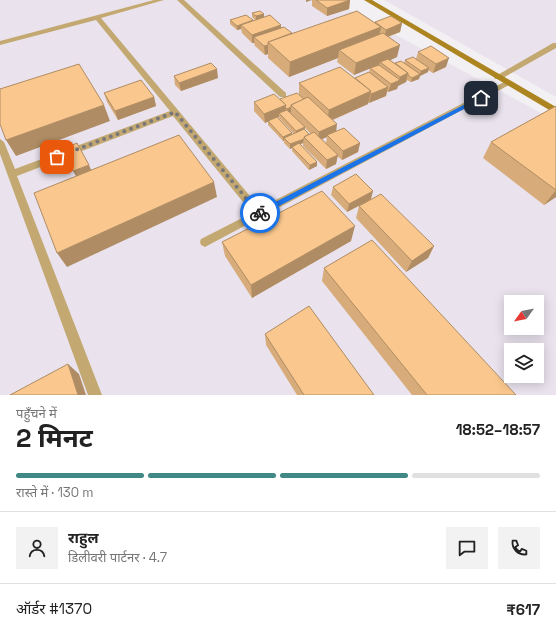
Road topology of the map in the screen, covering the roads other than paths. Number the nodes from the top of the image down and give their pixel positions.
1 (161, 0) edge
2 (180, 0) edge
3 (367, 0) edge
4 (97, 17) junction
5 (0, 43) edge
6 (556, 45) edge
7 (498, 78) junction
8 (509, 83) junction
9 (283, 95) dead end
10 (556, 111) edge
11 (175, 112) junction
12 (0, 142) edge
13 (12, 174) junction
14 (259, 214) junction
15 (205, 242) dead end
16 (95, 395) edge

1 - 4 street
2 - 9 street
3 - 7 street
4 - 5 street
4 - 11 street
6 - 7 street
7 - 8 street
8 - 10 street
8 - 14 street
11 - 13 street
11 - 14 street
12 - 13 street
13 - 16 street
14 - 15 street

